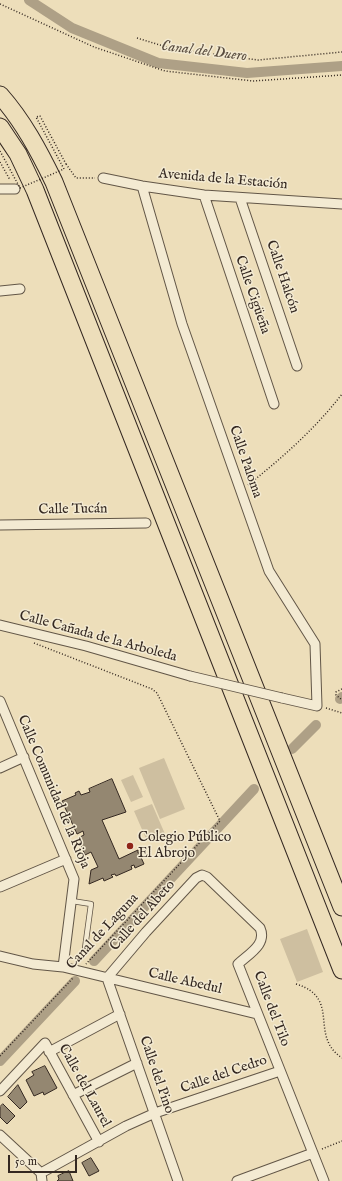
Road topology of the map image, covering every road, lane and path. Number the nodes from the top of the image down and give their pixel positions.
1 (0, 4) edge
2 (137, 38) dead end
3 (342, 52) edge
4 (342, 75) edge
5 (0, 95) edge
6 (0, 127) edge
7 (0, 152) edge
8 (0, 162) edge
9 (103, 178) joint
10 (142, 186) junction
11 (0, 189) edge
12 (15, 189) joint
13 (204, 195) junction
14 (240, 198) junction
15 (342, 204) edge
16 (20, 289) dead end
17 (0, 291) edge
18 (297, 366) dead end
19 (342, 394) edge
20 (274, 404) dead end
21 (241, 492) junction
22 (146, 523) dead end
23 (0, 524) edge
24 (0, 625) edge
25 (26, 631) junction
26 (342, 689) edge
27 (342, 700) edge
28 (0, 701) edge
29 (317, 706) junction
30 (342, 713) edge
31 (24, 757) junction
32 (0, 768) edge
33 (66, 859) junction
34 (202, 876) joint
35 (0, 877) edge
36 (2, 887) edge
37 (72, 901) junction
38 (342, 907) edge
39 (85, 948) dead end
40 (0, 956) edge
41 (63, 967) junction
42 (342, 970) edge
43 (79, 972) junction
44 (107, 978) junction
45 (296, 984) dead end
46 (323, 1002) dead end
47 (326, 1011) dead end
48 (120, 1014) junction
49 (257, 1014) junction
50 (49, 1052) junction
51 (0, 1056) edge
52 (342, 1058) edge
53 (137, 1063) junction
54 (280, 1071) junction
55 (0, 1091) edge
56 (73, 1094) junction
57 (154, 1113) junction
58 (0, 1134) edge
59 (342, 1141) edge
60 (99, 1142) junction
61 (313, 1153) junction
62 (41, 1177) edge
63 (178, 1181) edge
64 (237, 1181) edge
65 (324, 1181) edge

1 - 4 path
2 - 3 path
5 - 38 highway
6 - 42 highway
7 - 9 path, bridge
8 - 12 path
9 - 10 street, Avenida de la Estación
10 - 13 street, Avenida de la Estación
10 - 21 street, Calle Paloma
11 - 12 street
13 - 14 street, Avenida de la Estación
13 - 20 street, Calle Cigüeña
14 - 15 street, Avenida de la Estación
14 - 18 street, Calle Halcón
16 - 17 street
19 - 21 path
21 - 29 street, Calle Paloma
22 - 23 street, Calle Tucán
24 - 25 street, Calle Cañada de la Arboleda
25 - 29 street, Calle Cañada de la Arboleda, bridge
25 - 43 path, Canal de Laguna
26 - 27 path
28 - 31 street, Calle Comunidad de la Rioja
29 - 30 path
31 - 32 street
31 - 33 street, Calle Comunidad de la Rioja
33 - 36 street
33 - 37 street, Calle Comunidad de la Rioja
34 - 44 street, Calle del Abeto
34 - 49 street, Calle del Tilo
35 - 36 street
37 - 39 lane
37 - 41 street, Calle Comunidad de la Rioja
40 - 41 street, Calle Abedul
41 - 43 street, Calle Abedul
43 - 44 street, Calle Abedul
43 - 51 path, Canal de Laguna
44 - 48 street, Calle del Pino
44 - 49 street, Calle Abedul
45 - 46 path
47 - 52 path
48 - 50 street
48 - 53 street, Calle del Pino
49 - 54 street, Calle del Tilo
50 - 55 street, Calle del Laurel
50 - 56 street, Calle del Laurel
53 - 56 street
53 - 57 street, Calle del Pino
54 - 57 street, Calle del Cedro
54 - 61 street, Calle del Tilo
56 - 60 street, Calle del Laurel
57 - 60 street, Calle del Cedro
57 - 63 street, Calle del Pino
58 - 62 street
59 - 61 path
60 - 62 street, Calle del Cedro
61 - 64 street
61 - 65 street, Calle del Tilo

